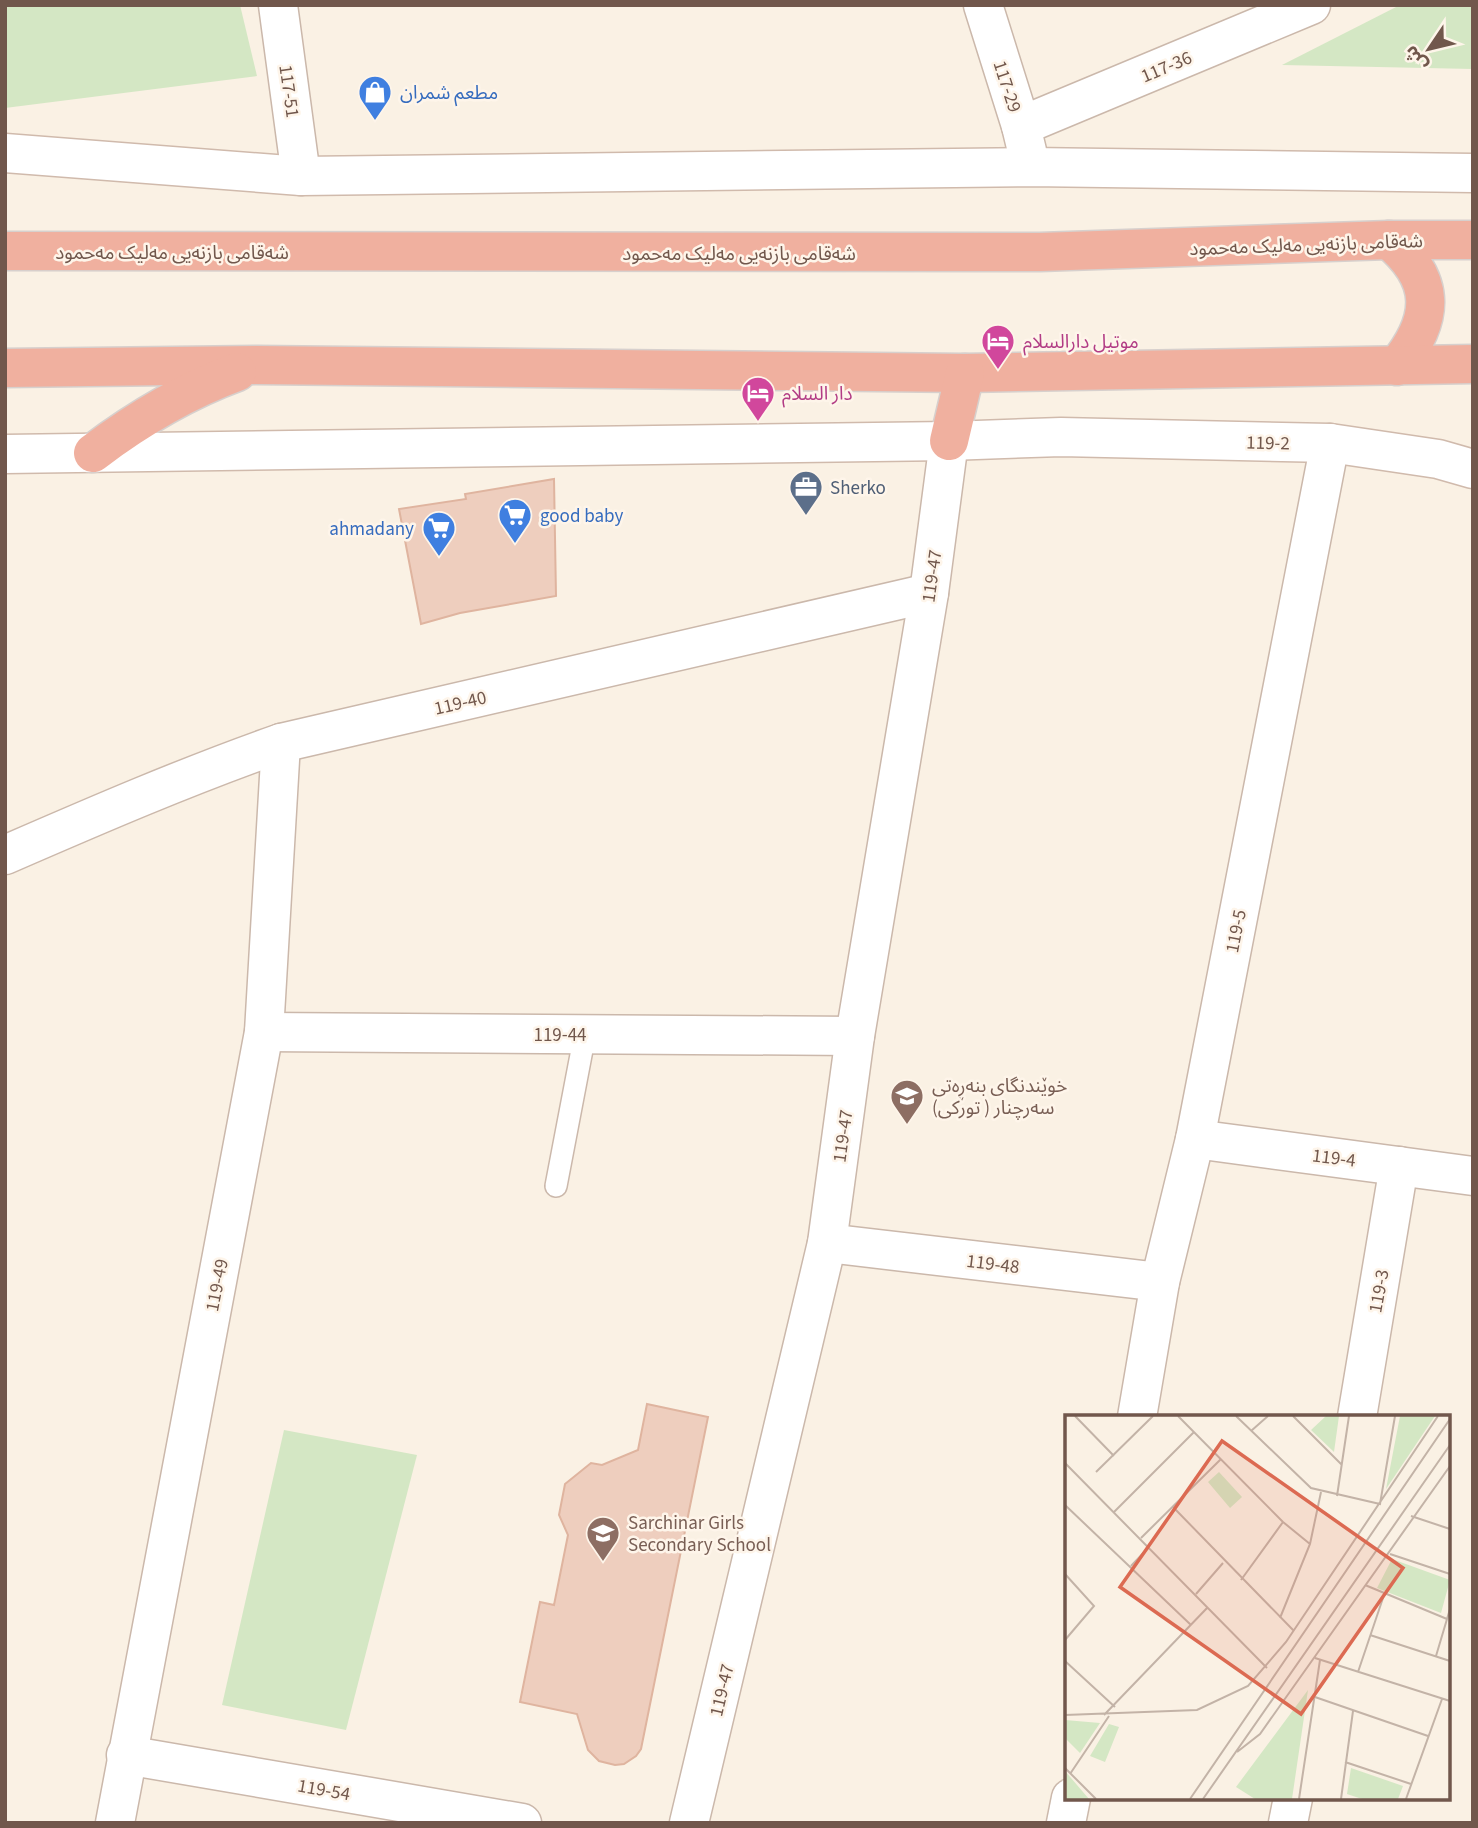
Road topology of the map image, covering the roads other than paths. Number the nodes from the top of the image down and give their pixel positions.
1 (278, 5) edge
2 (983, 5) edge
3 (1306, 7) edge
4 (1021, 126) junction
5 (5, 153) edge
6 (1030, 167) junction
7 (1473, 173) edge
8 (301, 176) junction
9 (1389, 240) junction
10 (1473, 240) edge
11 (5, 251) edge
12 (1473, 364) edge
13 (257, 365) junction
14 (1397, 366) junction
15 (5, 368) edge
16 (965, 373) junction
17 (949, 441) junction
18 (1330, 443) junction
19 (93, 453) junction
20 (5, 454) edge
21 (1473, 469) edge
22 (929, 593) junction
23 (281, 743) junction
24 (5, 855) edge
25 (264, 1032) junction
26 (586, 1034) junction
27 (855, 1037) junction
28 (1195, 1139) junction
29 (1399, 1166) junction
30 (1473, 1176) edge
31 (556, 1186) dead end
32 (827, 1243) junction
33 (1160, 1282) junction
34 (1137, 1415) edge
35 (1357, 1415) edge
36 (127, 1755) junction
37 (1071, 1800) edge
38 (1293, 1800) edge
39 (115, 1823) edge
40 (522, 1823) edge
41 (689, 1823) edge
42 (1066, 1823) edge
43 (1289, 1823) edge

1 - 8 street, 117-51
2 - 4 street, 117-29
3 - 4 street, 117-36
4 - 6 street, 117-29
5 - 8 street
6 - 7 street
6 - 8 street
9 - 10 highway, شەقامی بازنەیی مەلیک مەحمود
9 - 11 highway, شەقامی بازنەیی مەلیک مەحمود
9 - 14 highway
12 - 14 highway
13 - 15 highway
13 - 16 highway
13 - 19 highway
14 - 16 highway
16 - 17 highway
17 - 18 street, 119-2
17 - 19 street, 119-2
17 - 22 street, 119-47
18 - 21 street, 119-2
18 - 28 street, 119-5
19 - 20 street, 119-2
22 - 23 street, 119-40
22 - 27 street, 119-47
23 - 24 street, 119-40
23 - 25 street, 119-49
25 - 26 street, 119-44
25 - 36 street, 119-49
26 - 27 street, 119-44
26 - 31 lane
27 - 32 street, 119-47
28 - 29 street, 119-4
28 - 33 street, 119-5
29 - 30 street, 119-4
29 - 35 street, 119-3
32 - 33 street, 119-48
32 - 41 street, 119-47
33 - 34 street, 119-5
36 - 39 street, 119-49
36 - 40 street, 119-54
37 - 42 street
38 - 43 street

